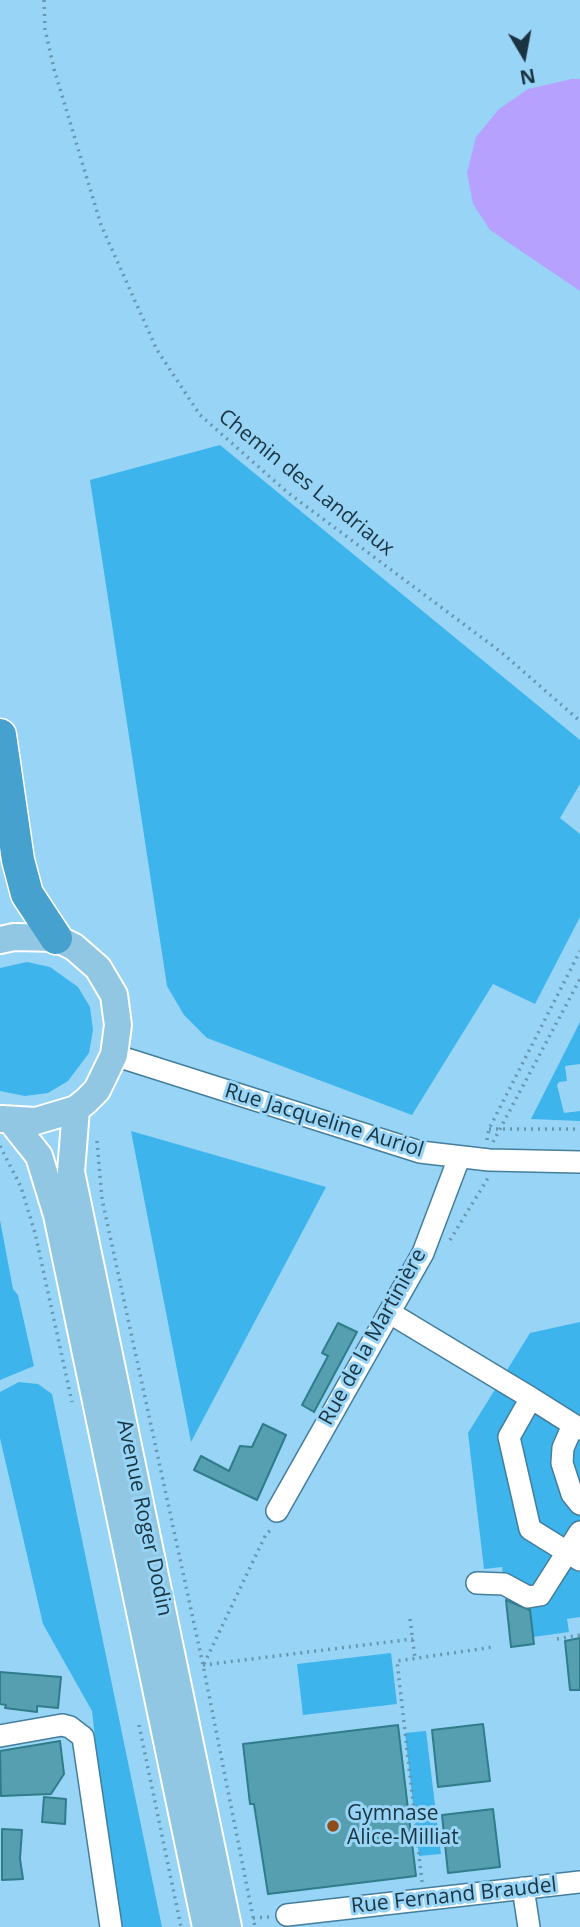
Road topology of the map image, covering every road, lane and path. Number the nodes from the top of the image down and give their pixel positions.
1 (44, 0) edge
2 (580, 722) edge
3 (0, 736) edge
4 (56, 938) junction
5 (0, 940) edge
6 (580, 951) edge
7 (580, 979) edge
8 (114, 1055) junction
9 (76, 1109) junction
10 (6, 1120) edge
11 (489, 1129) junction
12 (499, 1129) junction
13 (580, 1129) edge
14 (97, 1132) dead end
15 (486, 1140) dead end
16 (0, 1146) edge
17 (490, 1150) dead end
18 (459, 1158) junction
19 (580, 1162) edge
20 (390, 1312) junction
21 (531, 1398) junction
22 (72, 1402) dead end
23 (576, 1427) edge
24 (580, 1504) edge
25 (277, 1511) dead end
26 (580, 1532) edge
27 (266, 1534) dead end
28 (574, 1556) edge
29 (477, 1583) dead end
30 (410, 1619) dead end
31 (580, 1635) edge
32 (413, 1639) junction
33 (557, 1639) dead end
34 (493, 1647) dead end
35 (415, 1658) junction
36 (203, 1665) junction
37 (139, 1724) dead end
38 (0, 1736) edge
39 (580, 1882) edge
40 (523, 1888) junction
41 (424, 1898) junction
42 (287, 1915) dead end
43 (110, 1927) edge
44 (181, 1927) edge
45 (206, 1927) edge
46 (228, 1927) edge
47 (255, 1927) edge
48 (529, 1927) edge

1 - 2 path, Chemin des Landriaux
3 - 4 highway
4 - 5 main road
4 - 8 main road
6 - 11 path
7 - 12 path
8 - 9 main road
8 - 18 street, Rue Jacqueline Auriol
9 - 10 main road
9 - 46 main road, Avenue Roger Dodin
10 - 45 main road, Avenue Roger Dodin
11 - 12 path
11 - 15 path
12 - 13 path
12 - 17 path
14 - 36 path
16 - 22 path
18 - 19 street, Rue Jacqueline Auriol
18 - 20 street, Rue de la Martinière
20 - 21 street
20 - 25 street, Rue de la Martinière
21 - 23 street
21 - 28 street
23 - 24 street
26 - 28 street
27 - 36 path
28 - 29 street
30 - 32 path
31 - 33 path
32 - 35 path
32 - 36 path
34 - 35 path
35 - 41 path
36 - 47 path
37 - 44 path
38 - 43 street
39 - 40 street, Rue Fernand Braudel
40 - 41 street, Rue Fernand Braudel
40 - 48 street
41 - 42 street, Rue Fernand Braudel

